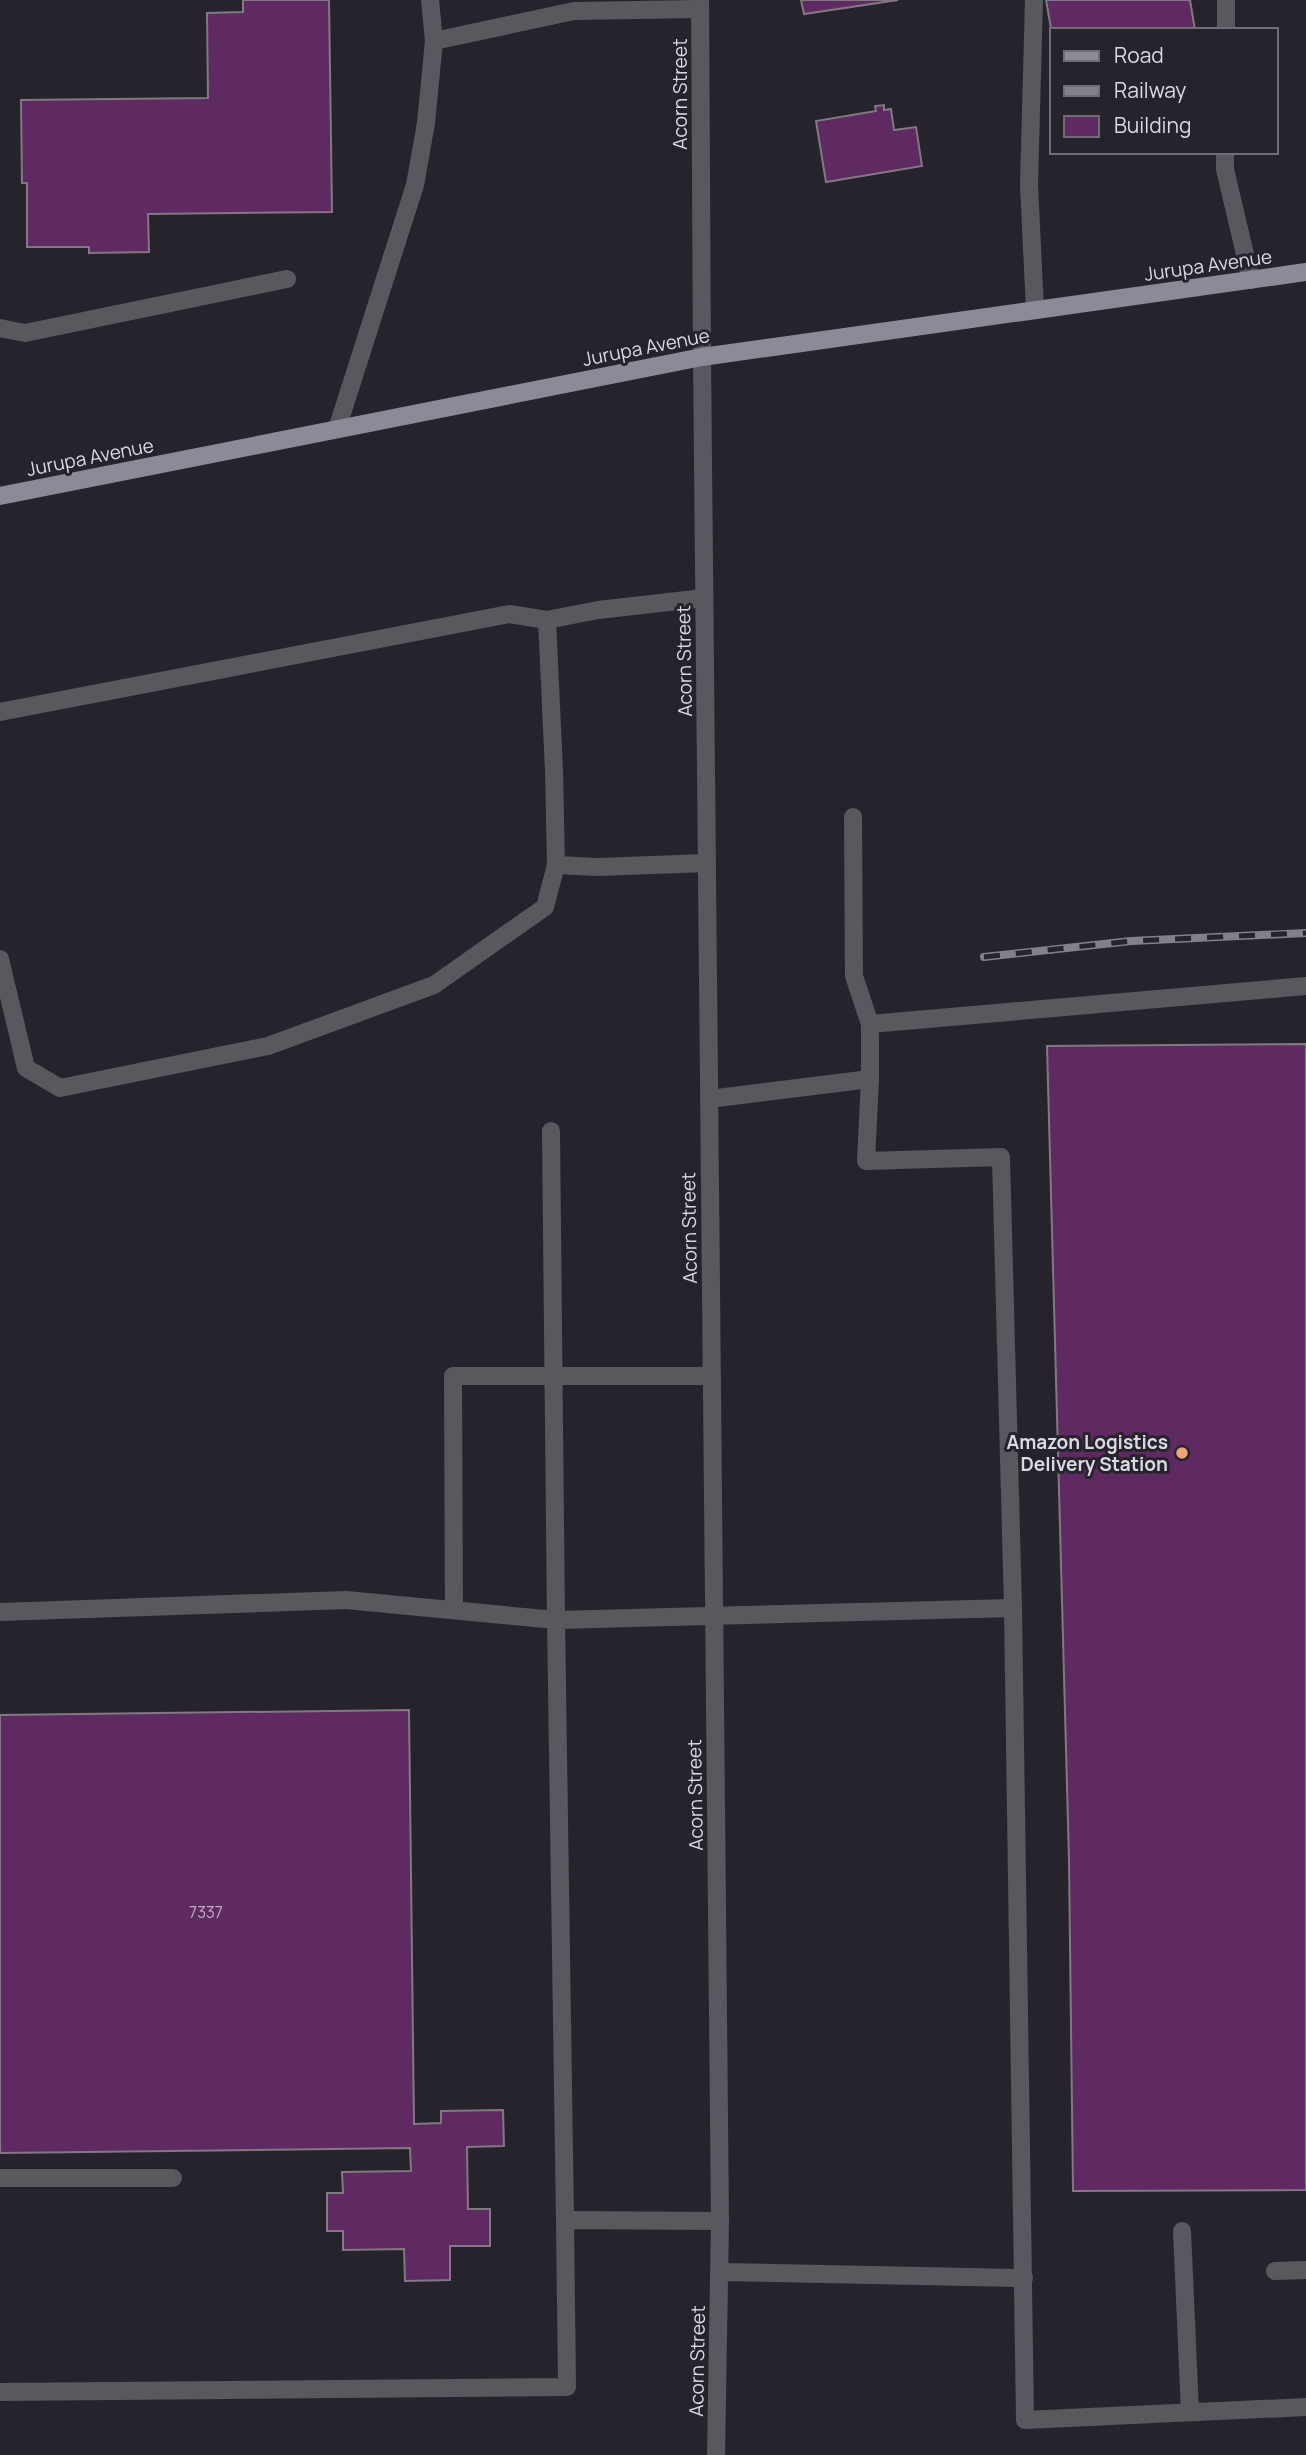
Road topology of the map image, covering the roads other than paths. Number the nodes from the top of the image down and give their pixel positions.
1 (430, 0) edge
2 (1034, 0) edge
3 (1226, 0) edge
4 (700, 5) edge
5 (574, 6) edge
6 (1226, 28) edge
7 (434, 41) junction
8 (1225, 154) edge
9 (1306, 272) edge
10 (287, 279) dead end
11 (1251, 280) junction
12 (1035, 310) junction
13 (0, 328) edge
14 (702, 357) junction
15 (337, 429) junction
16 (0, 496) edge
17 (704, 598) junction
18 (547, 620) junction
19 (0, 712) edge
20 (853, 817) dead end
21 (707, 863) junction
22 (556, 865) junction
23 (0, 959) edge
24 (1306, 986) edge
25 (870, 1024) junction
26 (870, 1079) junction
27 (709, 1099) junction
28 (551, 1131) dead end
29 (553, 1375) junction
30 (712, 1376) junction
31 (1013, 1608) junction
32 (454, 1610) junction
33 (0, 1612) edge
34 (715, 1614) junction
35 (555, 1620) junction
36 (173, 2178) dead end
37 (0, 2179) edge
38 (565, 2220) junction
39 (720, 2221) junction
40 (1182, 2231) dead end
41 (1306, 2270) edge
42 (1275, 2271) dead end
43 (720, 2272) junction
44 (1024, 2278) junction
45 (0, 2392) edge
46 (1306, 2407) edge
47 (1190, 2412) junction
48 (716, 2455) edge

1 - 7 street
2 - 12 street
3 - 6 street
4 - 5 street
4 - 14 street, Acorn Street
5 - 7 street
7 - 15 street
8 - 11 street
9 - 11 main road, Jurupa Avenue
10 - 13 street
11 - 12 main road, Jurupa Avenue
12 - 14 main road, Jurupa Avenue
14 - 15 main road, Jurupa Avenue
14 - 17 street, Acorn Street
15 - 16 main road, Jurupa Avenue
17 - 18 street
17 - 21 street, Acorn Street
18 - 19 street
18 - 22 street
20 - 25 street
21 - 22 street
21 - 27 street, Acorn Street
22 - 23 street
24 - 25 street
25 - 26 street
26 - 27 street
26 - 31 street
27 - 30 street, Acorn Street
28 - 29 street
29 - 30 street
29 - 32 street
29 - 35 street
30 - 34 street, Acorn Street
31 - 34 street
31 - 44 street
32 - 33 street
32 - 35 street
34 - 35 street
34 - 39 street, Acorn Street
35 - 38 street
36 - 37 street
38 - 39 street
38 - 45 street
39 - 43 street, Acorn Street
40 - 47 street
41 - 42 street
43 - 44 street
43 - 48 street, Acorn Street
44 - 47 street
46 - 47 street

